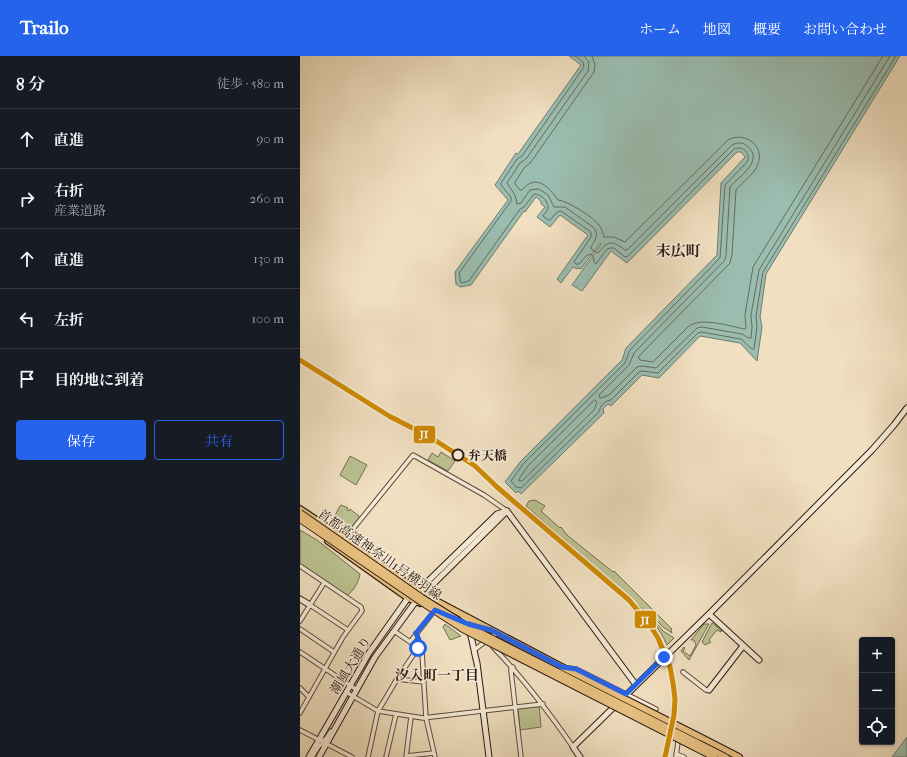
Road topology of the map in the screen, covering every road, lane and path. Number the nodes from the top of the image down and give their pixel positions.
1 (907, 408) edge
2 (300, 509) edge
3 (507, 511) junction
4 (300, 513) edge
5 (300, 520) edge
6 (345, 539) junction
7 (337, 548) junction
8 (300, 566) edge
9 (324, 583) junction
10 (421, 592) junction
11 (408, 598) junction
12 (300, 599) edge
13 (416, 601) junction
14 (310, 605) junction
15 (435, 610) junction
16 (709, 614) junction
17 (450, 616) junction
18 (464, 616) junction
19 (300, 621) edge
20 (468, 624) junction
21 (300, 629) edge
22 (348, 630) junction
23 (394, 631) junction
24 (494, 632) junction
25 (416, 633) junction
26 (487, 640) junction
27 (410, 642) junction
28 (743, 646) junction
29 (420, 648) junction
30 (473, 650) junction
31 (300, 652) edge
32 (334, 652) junction
33 (304, 655) junction
34 (375, 657) junction
35 (300, 658) edge
36 (759, 660) dead end
37 (512, 666) junction
38 (562, 667) junction
39 (325, 669) junction
40 (683, 672) dead end
41 (397, 679) junction
42 (424, 682) junction
43 (636, 685) junction
44 (350, 686) junction
45 (300, 688) edge
46 (357, 690) junction
47 (709, 690) joint
48 (346, 692) junction
49 (626, 694) junction
50 (353, 696) junction
51 (309, 697) junction
52 (543, 704) junction
53 (516, 707) junction
54 (345, 710) junction
55 (656, 710) dead end
56 (483, 711) junction
57 (378, 712) junction
58 (300, 713) edge
59 (396, 714) junction
60 (411, 717) junction
61 (426, 718) junction
62 (328, 724) junction
63 (300, 730) edge
64 (319, 740) junction
65 (678, 742) dead end
66 (326, 744) junction
67 (573, 747) junction
68 (435, 755) edge
69 (676, 755) edge
70 (406, 756) edge
71 (311, 757) edge
72 (319, 757) edge
73 (352, 757) edge
74 (368, 757) edge
75 (386, 757) edge
76 (489, 757) edge
77 (522, 757) edge
78 (580, 757) edge
79 (684, 757) edge
80 (714, 757) edge
81 (724, 757) edge
82 (739, 757) edge

1 - 16 street
2 - 6 main road
3 - 6 street
3 - 10 street
3 - 43 street
4 - 81 highway, 首都高速神奈川1号横羽線, bridge
5 - 7 main road
5 - 80 highway, 首都高速神奈川1号横羽線, bridge
6 - 7 street
6 - 10 main road
7 - 11 main road
8 - 9 street
9 - 14 street
9 - 22 street
10 - 11 street, 潮風大通り
10 - 13 street, 潮風大通り
10 - 18 main road
11 - 13 main road
11 - 44 street, 潮風大通り
12 - 14 street
13 - 15 main road
13 - 23 street, 潮風大通り
14 - 19 street
14 - 22 street
15 - 17 main road
15 - 25 street
16 - 28 street
16 - 43 street
17 - 20 main road
17 - 30 street
18 - 20 street
18 - 24 main road
20 - 24 main road
20 - 30 street
21 - 32 street
22 - 32 street
23 - 27 street
23 - 34 street, 潮風大通り
24 - 26 street
24 - 38 main road
25 - 27 street
25 - 29 street
26 - 30 street
26 - 37 street
27 - 29 street
28 - 36 street
28 - 47 street
29 - 41 street
29 - 42 street
30 - 56 street
31 - 33 street
32 - 39 street
33 - 35 street
33 - 39 street
34 - 44 street
34 - 46 street, 潮風大通り
37 - 52 street
37 - 53 street
38 - 49 street
38 - 82 main road, bridge
39 - 44 street
39 - 51 street
40 - 47 street
41 - 42 street
41 - 57 street
42 - 61 street
43 - 49 street
44 - 46 street
44 - 48 street, 潮風大通り
45 - 51 street
46 - 50 street, 潮風大通り
48 - 50 street
48 - 62 street, 潮風大通り
49 - 55 street
49 - 67 street
50 - 54 street, 潮風大通り
50 - 57 street
50 - 62 street
51 - 58 street
52 - 53 street
52 - 67 street
53 - 56 street
53 - 77 street
54 - 64 street
54 - 66 street, 潮風大通り
56 - 61 street
56 - 76 street
57 - 59 street
57 - 74 street
59 - 60 street
59 - 75 street
60 - 61 street
60 - 70 street
61 - 68 street
62 - 64 street, 潮風大通り
63 - 64 street
64 - 66 street
64 - 71 street, 潮風大通り
65 - 69 street
66 - 71 street
66 - 72 street, 潮風大通り
66 - 73 street
67 - 78 street
68 - 70 street
69 - 79 street

